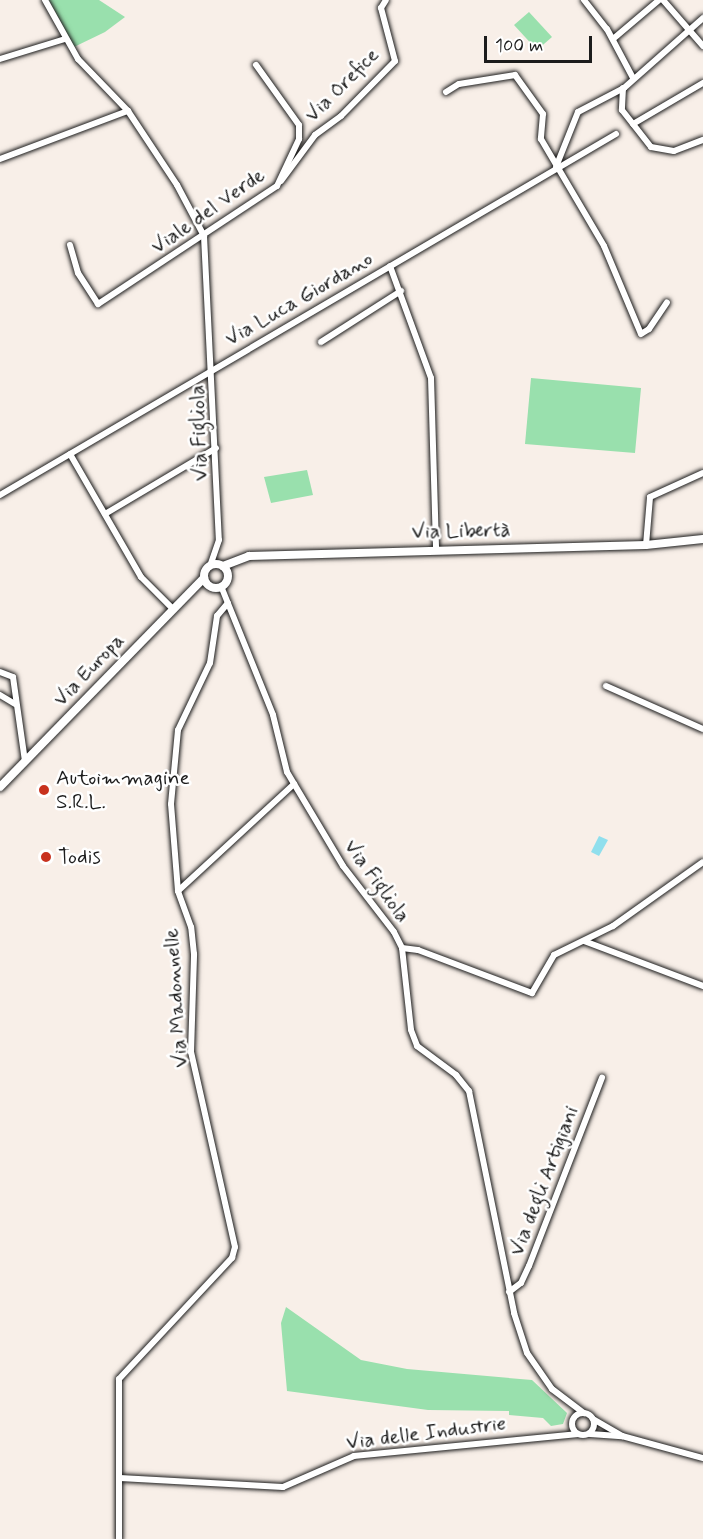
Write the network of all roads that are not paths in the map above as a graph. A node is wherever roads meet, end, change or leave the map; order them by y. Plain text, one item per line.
1 (45, 0) edge
2 (387, 0) edge
3 (584, 0) edge
4 (661, 0) edge
5 (703, 18) edge
6 (689, 29) junction
7 (65, 39) junction
8 (613, 39) junction
9 (703, 46) edge
10 (0, 59) edge
11 (256, 65) dead end
12 (633, 78) junction
13 (703, 83) edge
14 (624, 88) junction
15 (446, 92) dead end
16 (599, 99) junction
17 (622, 110) junction
18 (128, 111) junction
19 (633, 124) junction
20 (616, 134) dead end
21 (703, 140) edge
22 (0, 159) edge
23 (555, 169) junction
24 (277, 186) junction
25 (204, 236) junction
26 (70, 245) dead end
27 (390, 266) junction
28 (401, 291) junction
29 (667, 303) dead end
30 (321, 342) dead end
31 (213, 368) junction
32 (216, 448) junction
33 (70, 454) junction
34 (703, 473) edge
35 (0, 495) edge
36 (105, 514) junction
37 (703, 540) edge
38 (646, 545) junction
39 (436, 549) junction
40 (210, 566) junction
41 (223, 566) junction
42 (204, 578) junction
43 (221, 586) junction
44 (228, 603) junction
45 (173, 609) junction
46 (0, 672) edge
47 (606, 686) dead end
48 (0, 694) edge
49 (15, 704) junction
50 (703, 729) edge
51 (25, 762) junction
52 (294, 784) junction
53 (0, 787) edge
54 (703, 862) edge
55 (178, 891) junction
56 (584, 941) junction
57 (402, 948) junction
58 (703, 986) edge
59 (602, 1078) dead end
60 (509, 1292) junction
61 (570, 1404) junction
62 (584, 1413) junction
63 (593, 1419) junction
64 (573, 1422) junction
65 (562, 1434) junction
66 (578, 1434) junction
67 (588, 1435) junction
68 (622, 1436) junction
69 (703, 1458) edge
70 (120, 1478) junction
71 (118, 1539) edge

1 - 7 street
2 - 24 street, Via Orefice
3 - 8 street
4 - 6 street
4 - 8 street
5 - 6 street
6 - 9 street
6 - 12 street
7 - 10 street
7 - 18 street
8 - 12 street
11 - 24 street, Viale del Verde
12 - 14 street
13 - 19 street
14 - 16 street
14 - 17 street
15 - 23 street
16 - 17 street
16 - 23 street
17 - 19 street
18 - 22 street
18 - 25 street
19 - 21 street
20 - 23 street, Via Luca Giordano
23 - 27 street, Via Luca Giordano
23 - 29 street
24 - 25 street, Viale del Verde
25 - 26 street, Viale del Verde
25 - 31 street, Via Figliola
27 - 28 street
27 - 31 street, Via Luca Giordano
28 - 30 street
28 - 39 street
31 - 32 street, Via Figliola
31 - 33 street, Via Luca Giordano
32 - 36 street
32 - 40 street, Via Figliola
33 - 35 street, Via Luca Giordano
33 - 36 street
34 - 38 street
36 - 45 street
37 - 38 street, Via Libertà
38 - 39 street, Via Libertà
39 - 41 street, Via Libertà
40 - 41 street
40 - 42 street
41 - 43 street
42 - 43 street
42 - 45 street, Via Europa
43 - 44 street, Via Figliola
44 - 52 street, Via Figliola
44 - 55 street, Via Madonnelle
45 - 51 street, Via Europa
46 - 49 street
47 - 50 street
48 - 49 street
49 - 51 street
51 - 53 street, Via Europa
52 - 55 street
52 - 57 street, Via Figliola
54 - 56 street
55 - 70 street, Via Madonnelle
56 - 57 street
56 - 58 street
57 - 60 street, Via Figliola
59 - 60 street, Via degli Artigiani
60 - 61 street, Via Figliola
61 - 62 street, Via Figliola
61 - 64 street
62 - 63 street
62 - 64 street
63 - 67 street
63 - 68 street
64 - 65 street
64 - 66 street
65 - 66 street, Via delle Industrie
65 - 70 street, Via delle Industrie
66 - 67 street, Via delle Industrie
67 - 68 street, Via delle Industrie
68 - 69 street
70 - 71 street

